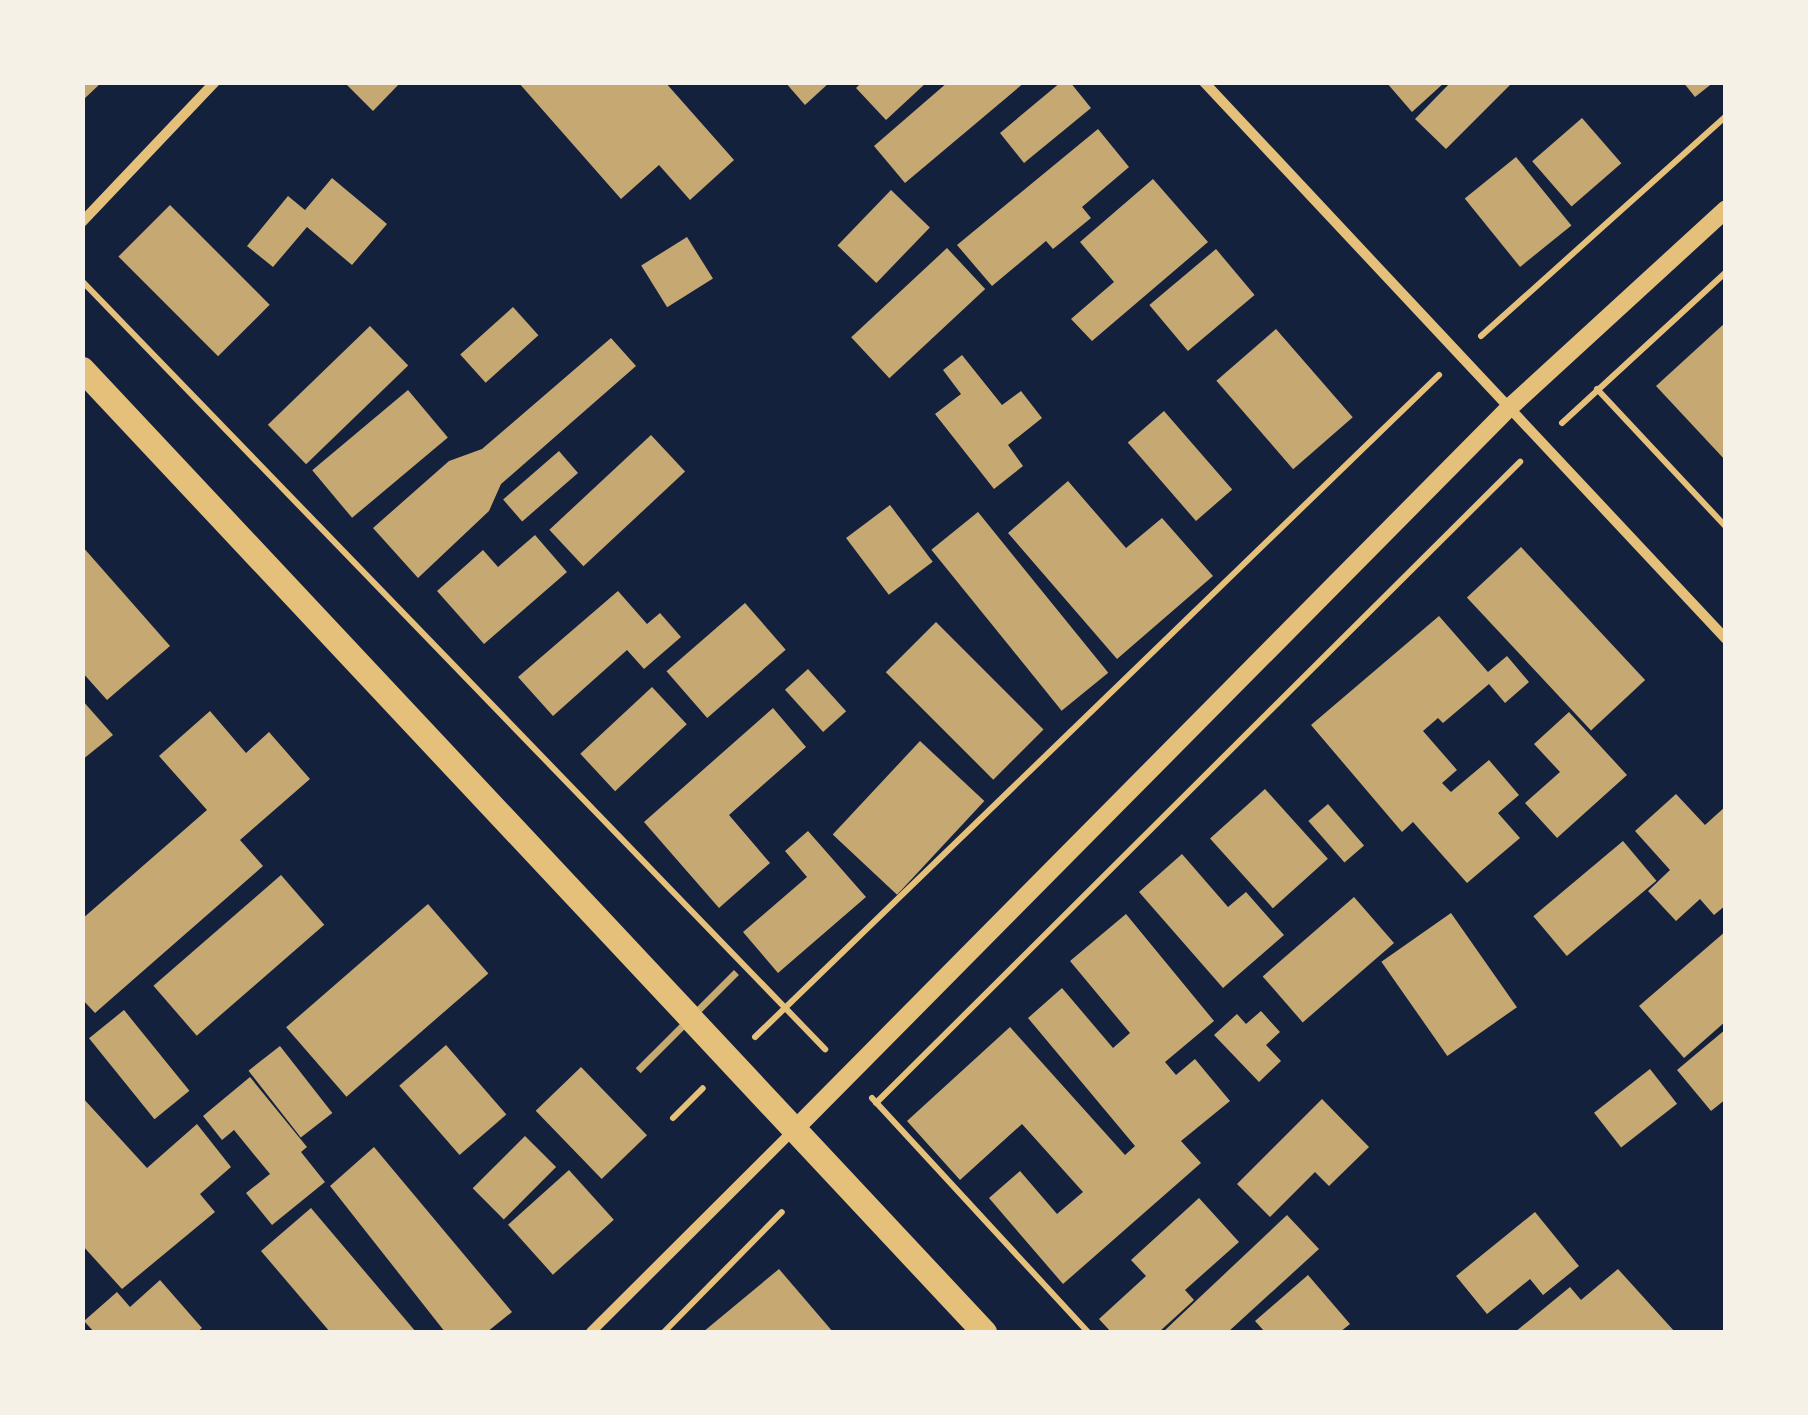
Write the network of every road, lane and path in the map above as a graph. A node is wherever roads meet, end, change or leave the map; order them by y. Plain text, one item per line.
1 (215, 82) edge
2 (1204, 82) edge
3 (1726, 116) edge
4 (1726, 208) edge
5 (82, 222) edge
6 (1726, 272) edge
7 (82, 281) edge
8 (1460, 355) junction
9 (82, 368) edge
10 (1598, 389) junction
11 (1509, 408) junction
12 (1541, 442) junction
13 (1726, 527) edge
14 (1726, 639) edge
15 (785, 1008) junction
16 (731, 1061) junction
17 (850, 1074) junction
18 (876, 1103) junction
19 (673, 1118) dead end
20 (794, 1129) junction
21 (782, 1212) dead end
22 (591, 1332) edge
23 (664, 1332) edge
24 (984, 1332) edge
25 (1088, 1332) edge

1 - 5 street
2 - 8 street
3 - 8 path
4 - 11 street
6 - 10 path
7 - 15 path
8 - 11 street
8 - 15 path
9 - 16 main road
10 - 12 path
10 - 13 path
11 - 12 street
11 - 17 street
12 - 14 street
12 - 18 path
15 - 16 path
15 - 17 path
16 - 19 path
16 - 20 main road
17 - 18 path
17 - 20 street
18 - 25 path
20 - 22 street
20 - 24 main road
21 - 23 path

